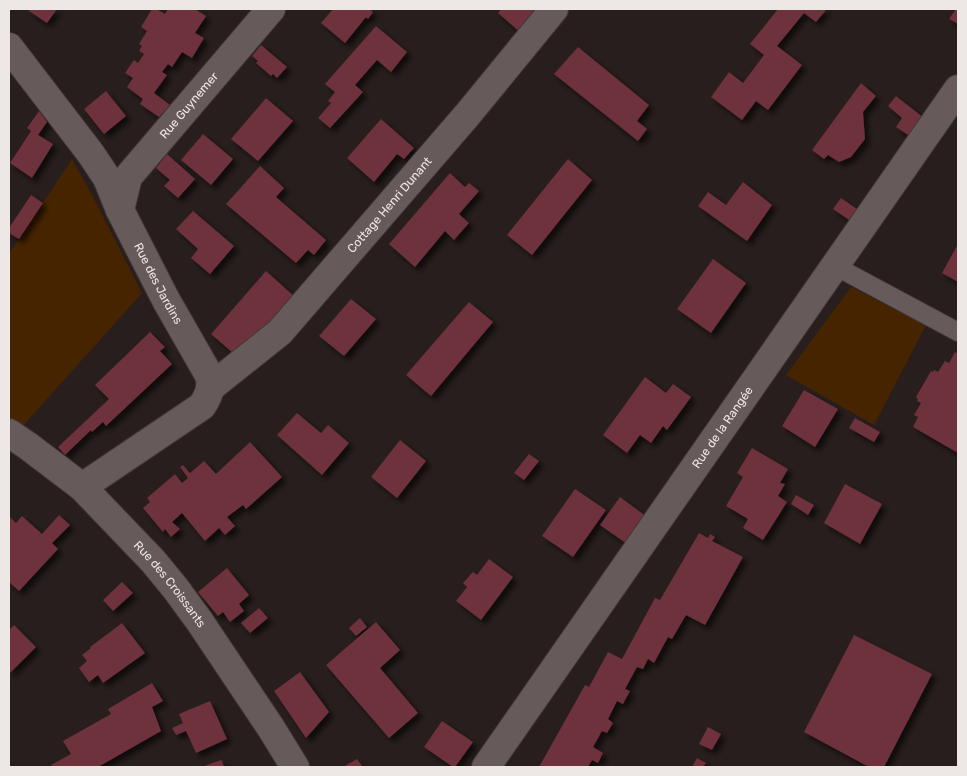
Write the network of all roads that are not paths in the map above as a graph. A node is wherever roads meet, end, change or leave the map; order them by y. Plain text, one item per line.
1 (271, 9) edge
2 (554, 9) edge
3 (9, 47) edge
4 (958, 89) edge
5 (120, 210) junction
6 (835, 266) junction
7 (958, 332) edge
8 (211, 387) junction
9 (9, 433) edge
10 (82, 487) junction
11 (295, 767) edge
12 (486, 767) edge

1 - 5 street, Rue Guynemer
2 - 8 street, Cottage Henri Dunant
3 - 5 street, Rue des Jardins
4 - 6 street, Rue de la Rangée
5 - 8 street, Rue des Jardins
6 - 7 lane
6 - 12 street, Rue de la Rangée
8 - 10 street
9 - 10 street, Rue des Croissants
10 - 11 street, Rue des Croissants

